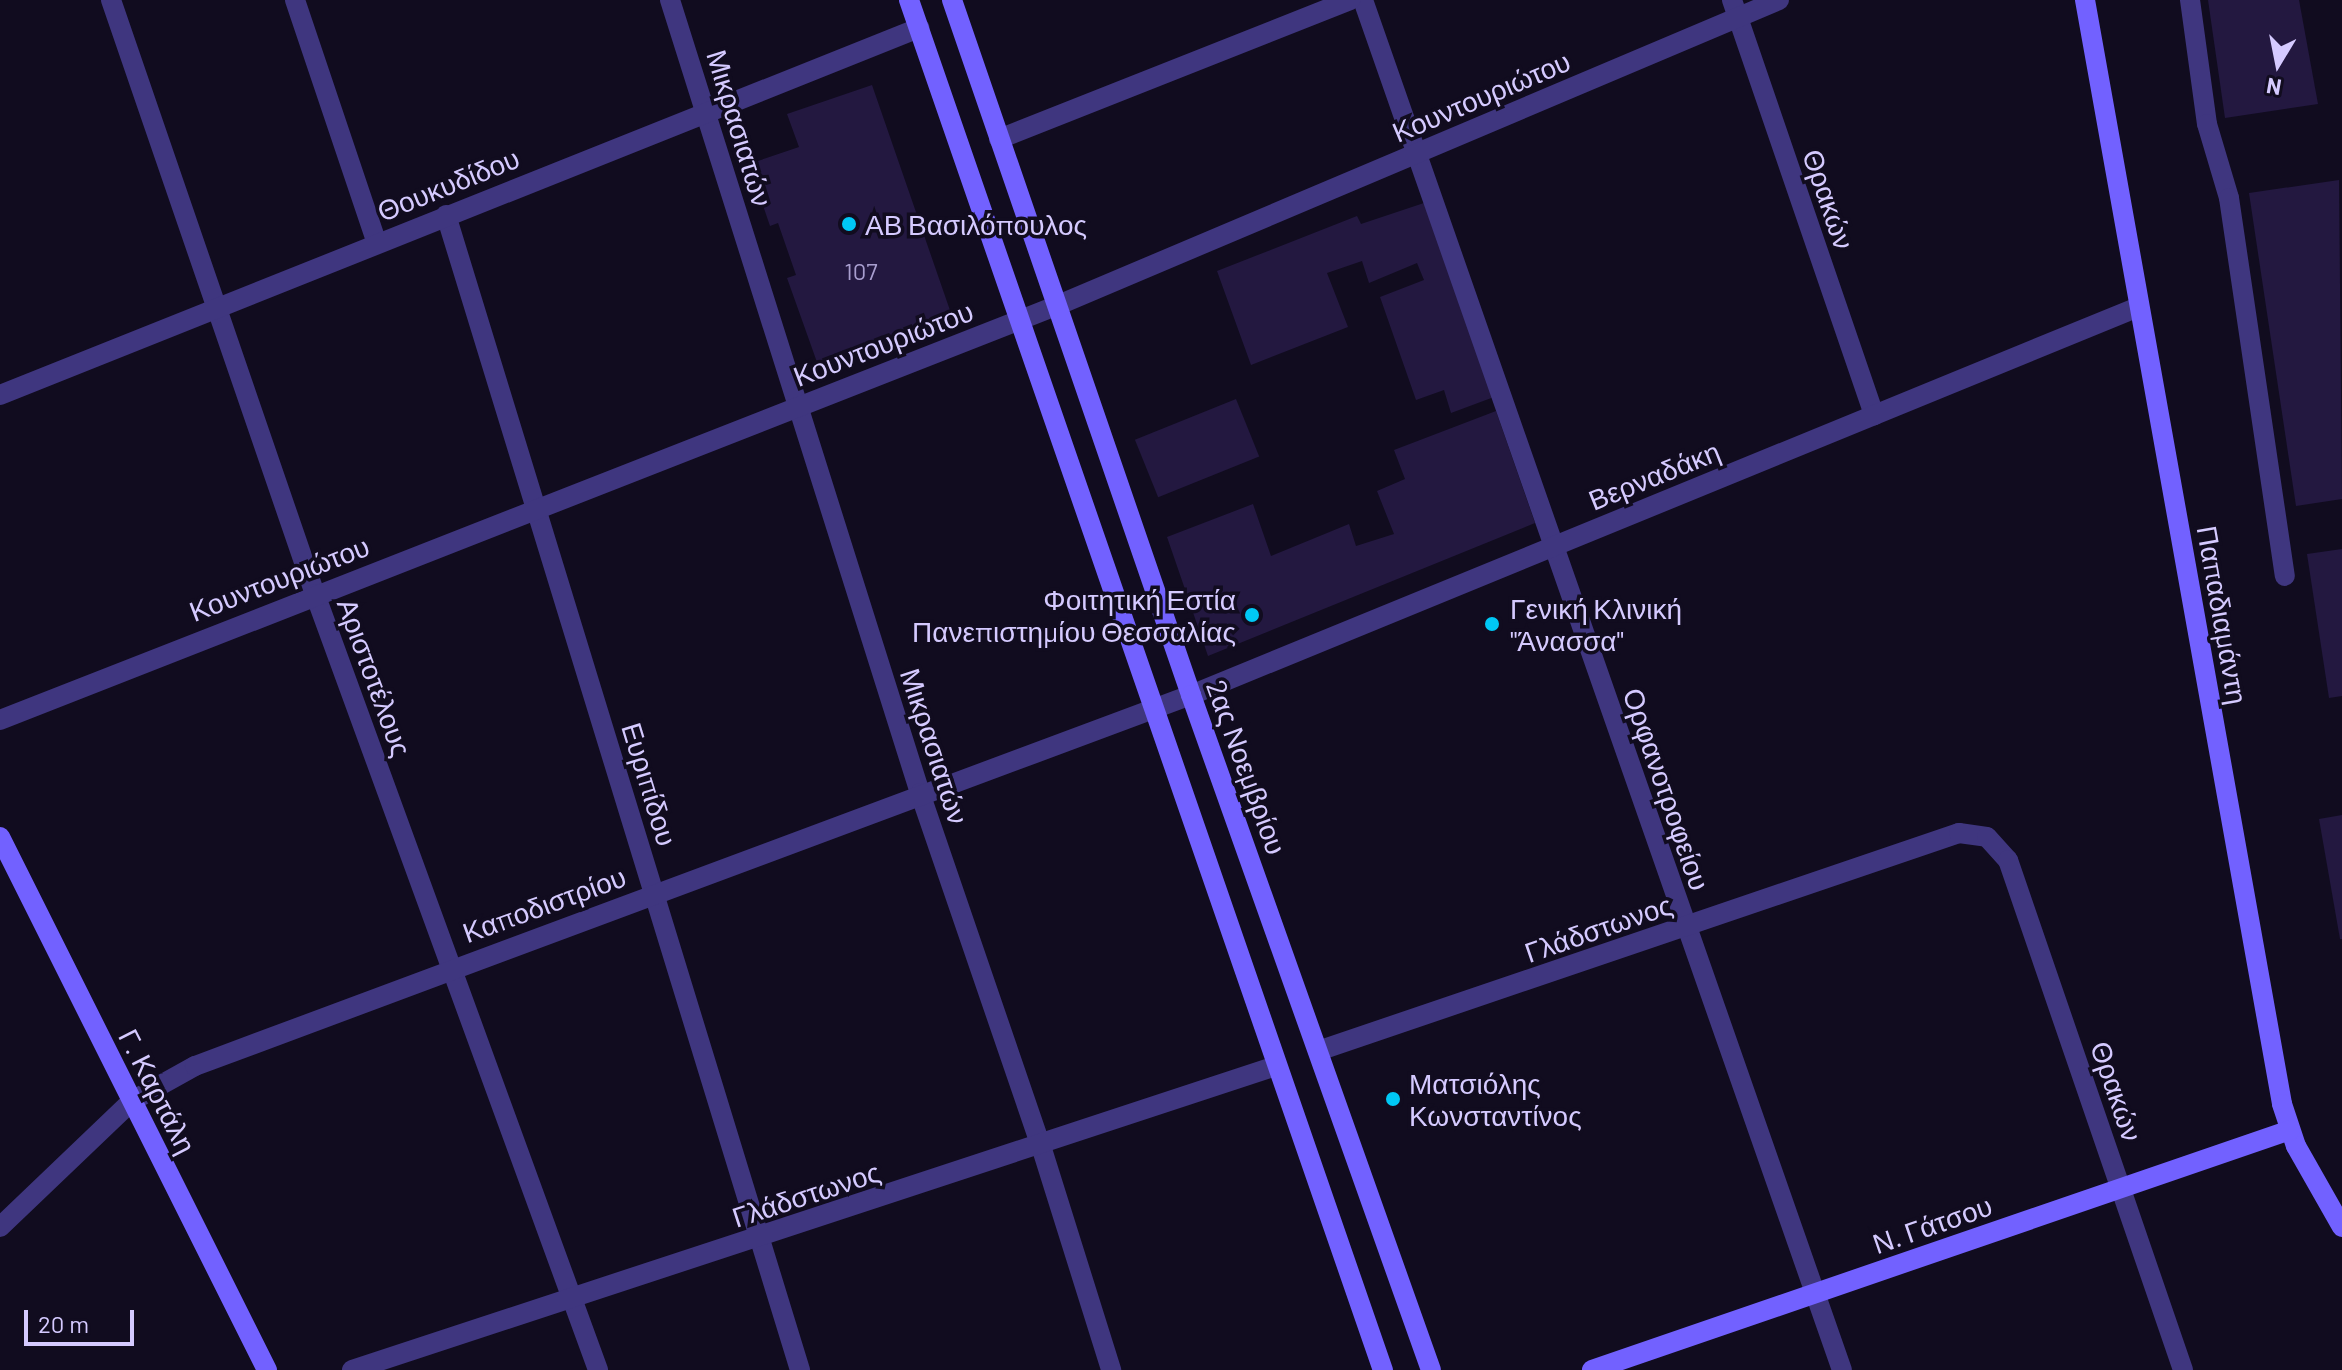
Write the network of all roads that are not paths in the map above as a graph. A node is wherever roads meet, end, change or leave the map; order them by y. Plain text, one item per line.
1 (111, 0) edge
2 (295, 0) edge
3 (670, 0) edge
4 (909, 0) edge
5 (952, 0) edge
6 (1350, 0) edge
7 (1363, 0) edge
8 (1779, 0) edge
9 (2085, 0) edge
10 (2190, 0) edge
11 (1735, 8) edge
12 (919, 28) junction
13 (706, 109) junction
14 (999, 139) junction
15 (1418, 153) junction
16 (446, 215) junction
17 (377, 243) junction
18 (1056, 306) junction
19 (2138, 307) junction
20 (216, 308) junction
21 (1016, 322) junction
22 (0, 395) edge
23 (796, 407) junction
24 (1874, 415) junction
25 (536, 508) junction
26 (1553, 547) junction
27 (2285, 576) dead end
28 (315, 594) junction
29 (1191, 695) junction
30 (1152, 709) junction
31 (0, 720) edge
32 (920, 793) junction
33 (0, 837) edge
34 (1987, 837) joint
35 (654, 894) junction
36 (1686, 928) junction
37 (453, 968) junction
38 (1318, 1051) junction
39 (1276, 1066) junction
40 (132, 1101) junction
41 (2290, 1130) junction
42 (1041, 1146) junction
43 (2121, 1187) junction
44 (0, 1227) edge
45 (2342, 1227) edge
46 (760, 1240) junction
47 (1816, 1294) junction
48 (574, 1298) junction
49 (267, 1370) edge
50 (352, 1370) edge
51 (598, 1370) edge
52 (800, 1370) edge
53 (1111, 1370) edge
54 (1383, 1370) edge
55 (1431, 1370) edge
56 (1592, 1370) edge
57 (1842, 1370) edge
58 (2183, 1370) edge

1 - 20 street, Αριστοτέλους
2 - 17 street
3 - 13 street, Μικρασιατών
4 - 12 main road
5 - 14 main road, 2ας Νοεμβρίου
6 - 14 street
7 - 15 street, Ορφανοτροφείου
8 - 11 street, Κουντουριώτου
9 - 19 main road, Παπαδιαμάντη
10 - 27 street
11 - 15 street, Κουντουριώτου
11 - 24 street, Θρακών
12 - 13 street, Θουκυδίδου
12 - 21 main road
13 - 16 street, Θουκυδίδου
13 - 23 street, Μικρασιατών
14 - 18 main road, 2ας Νοεμβρίου
15 - 18 street, Κουντουριώτου
15 - 26 street, Ορφανοτροφείου
16 - 17 street, Θουκυδίδου
16 - 25 street, Ευριπίδου
17 - 20 street, Θουκυδίδου
18 - 21 street, Κουντουριώτου
18 - 29 main road, 2ας Νοεμβρίου
19 - 24 street, Βερναδάκη
19 - 41 main road, Παπαδιαμάντη
20 - 22 street, Θουκυδίδου
20 - 28 street, Αριστοτέλους
21 - 23 street, Κουντουριώτου
21 - 30 main road
23 - 25 street, Κουντουριώτου
23 - 32 street, Μικρασιατών
24 - 26 street, Βερναδάκη
25 - 28 street, Κουντουριώτου
25 - 35 street, Ευριπίδου
26 - 29 street, Βερναδάκη
26 - 36 street, Ορφανοτροφείου
28 - 31 street, Κουντουριώτου
28 - 37 street, Αριστοτέλους
29 - 30 street, Βερναδάκη
29 - 38 main road, 2ας Νοεμβρίου
30 - 32 street, Καποδιστρίου
30 - 39 main road
32 - 35 street, Καποδιστρίου
32 - 42 street, Μικρασιατών
33 - 40 main road, Γ. Καρτάλη
34 - 36 street, Γλάδστωνος
34 - 43 street, Θρακών
35 - 37 street, Καποδιστρίου
35 - 46 street, Ευριπίδου
36 - 38 street, Γλάδστωνος
36 - 47 street, Ορφανοτροφείου
37 - 40 street, Καποδιστρίου
37 - 48 street, Αριστοτέλους
38 - 55 main road, 2ας Νοεμβρίου
39 - 42 street, Γλάδστωνος
39 - 54 main road
40 - 44 street, Καποδιστρίου
40 - 49 main road, Γ. Καρτάλη
41 - 43 main road, Ν. Γάτσου
41 - 45 main road, Παπαδιαμάντη
42 - 46 street, Γλάδστωνος
42 - 53 street, Μικρασιατών
43 - 47 main road, Ν. Γάτσου
43 - 58 street, Θρακών
46 - 48 street, Γλάδστωνος
46 - 52 street, Ευριπίδου
47 - 56 main road, Ν. Γάτσου
47 - 57 street, Ορφανοτροφείου
48 - 50 street, Γλάδστωνος
48 - 51 street, Αριστοτέλους

